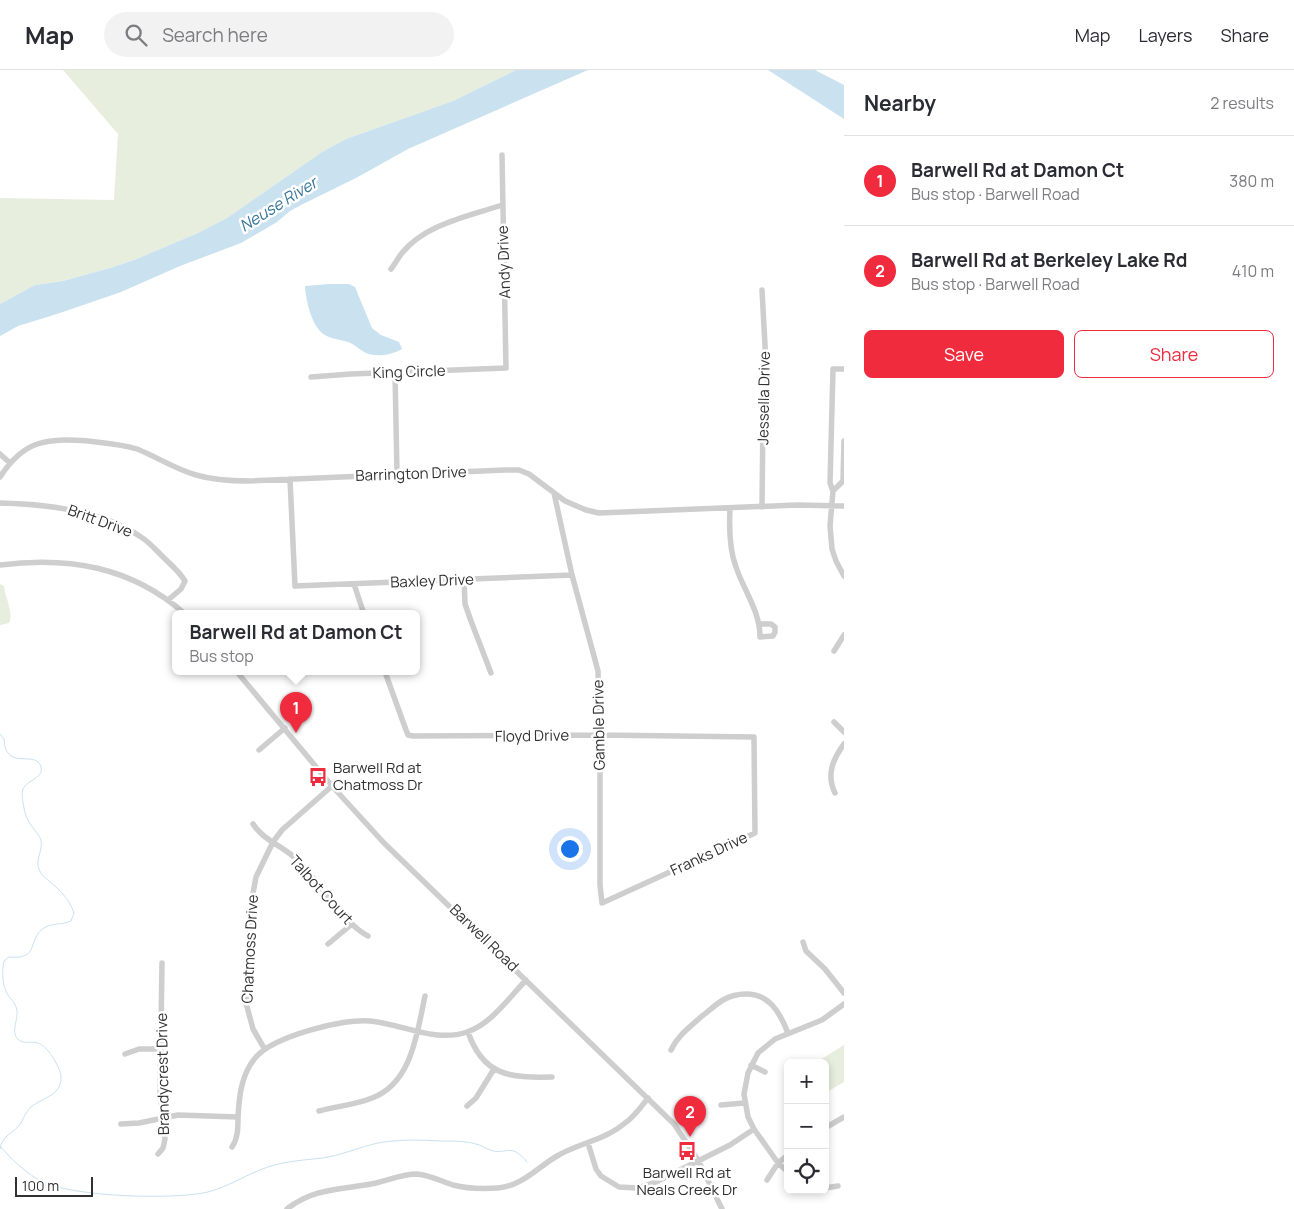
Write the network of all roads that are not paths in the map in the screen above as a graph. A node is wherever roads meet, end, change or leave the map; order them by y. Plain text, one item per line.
1 (502, 155) dead end
2 (502, 205) junction
3 (391, 269) dead end
4 (762, 290) dead end
5 (506, 368) joint
6 (844, 369) edge
7 (395, 372) junction
8 (311, 378) dead end
9 (844, 441) edge
10 (0, 454) edge
11 (10, 463) junction
12 (397, 474) junction
13 (0, 477) edge
14 (290, 479) junction
15 (833, 491) junction
16 (554, 493) junction
17 (0, 503) edge
18 (831, 506) junction
19 (844, 506) edge
20 (762, 507) junction
21 (730, 508) junction
22 (0, 565) edge
23 (572, 575) junction
24 (844, 576) edge
25 (464, 580) junction
26 (354, 584) junction
27 (168, 600) junction
28 (179, 610) edge
29 (363, 610) edge
30 (760, 624) junction
31 (844, 636) edge
32 (834, 651) dead end
33 (492, 672) dead end
34 (240, 675) edge
35 (386, 675) edge
36 (834, 722) dead end
37 (285, 728) junction
38 (844, 732) edge
39 (600, 735) junction
40 (754, 737) joint
41 (844, 744) edge
42 (258, 750) dead end
43 (332, 786) junction
44 (835, 794) dead end
45 (253, 824) dead end
46 (273, 842) junction
47 (602, 903) joint
48 (352, 924) junction
49 (368, 936) dead end
50 (803, 942) dead end
51 (328, 944) dead end
52 (162, 963) dead end
53 (526, 980) junction
54 (844, 993) edge
55 (425, 996) dead end
56 (844, 1004) edge
57 (418, 1031) junction
58 (468, 1032) junction
59 (788, 1033) junction
60 (264, 1048) junction
61 (161, 1049) junction
62 (670, 1050) dead end
63 (125, 1054) dead end
64 (751, 1065) junction
65 (494, 1069) junction
66 (765, 1072) dead end
67 (552, 1077) dead end
68 (648, 1098) junction
69 (744, 1103) junction
70 (721, 1105) dead end
71 (467, 1106) dead end
72 (319, 1111) dead end
73 (238, 1116) junction
74 (844, 1117) edge
75 (163, 1118) junction
76 (121, 1124) dead end
77 (829, 1126) edge
78 (754, 1129) junction
79 (588, 1143) junction
80 (232, 1147) dead end
81 (158, 1154) dead end
82 (784, 1158) edge
83 (698, 1160) junction
84 (778, 1163) junction
85 (784, 1168) edge
86 (767, 1180) dead end
87 (838, 1186) dead end
88 (829, 1187) edge
89 (287, 1209) edge
90 (722, 1209) edge

1 - 2 street, Andy Drive
2 - 3 street
2 - 5 street, Andy Drive
4 - 20 street, Jessella Drive
5 - 7 street, King Circle
6 - 15 street
7 - 8 street, King Circle
7 - 12 street
9 - 15 street
10 - 11 street
11 - 13 street, Barrington Drive
11 - 14 street, Barrington Drive
12 - 14 street, Barrington Drive
12 - 16 street, Barrington Drive
14 - 26 street, Baxley Drive
15 - 18 street
16 - 21 street, Barrington Drive
16 - 23 street, Gamble Drive
17 - 27 street, Britt Drive
18 - 19 street, Barrington Drive
18 - 20 street, Barrington Drive
18 - 24 street
20 - 21 street, Barrington Drive
21 - 30 street
22 - 27 street
23 - 25 street, Baxley Drive
23 - 39 street, Gamble Drive
25 - 26 street, Baxley Drive
25 - 33 street
26 - 29 street
27 - 28 street
30 - 30 street
31 - 32 street
34 - 37 street, Barwell Road
35 - 39 street, Floyd Drive
36 - 38 street
37 - 42 street
37 - 43 street, Barwell Road
39 - 40 street, Floyd Drive
39 - 47 street, Gamble Drive
40 - 47 street, Franks Drive
41 - 44 street
43 - 46 street, Chatmoss Drive
43 - 53 street, Barwell Road
45 - 46 street, Talbot Court
46 - 48 street, Talbot Court
46 - 60 street, Chatmoss Drive
48 - 49 street, Talbot Court
48 - 51 street
50 - 54 street
52 - 61 street, Brandycrest Drive
53 - 58 street
53 - 68 street, Barwell Road
55 - 57 street
56 - 59 street
57 - 58 street
57 - 60 street
57 - 72 street
58 - 65 street
59 - 62 street
59 - 64 street
60 - 73 street
61 - 63 street
61 - 75 street, Brandycrest Drive
64 - 66 street
64 - 69 street
65 - 67 street
65 - 71 street
68 - 79 street
68 - 83 street, Barwell Road
69 - 70 street
69 - 78 street
73 - 75 street
73 - 80 street
74 - 77 street
75 - 76 street
75 - 81 street, Brandycrest Drive
78 - 83 street
78 - 84 street
79 - 83 street
79 - 89 street
82 - 84 street
83 - 90 street, Barwell Road
84 - 85 street
84 - 86 street
87 - 88 street

